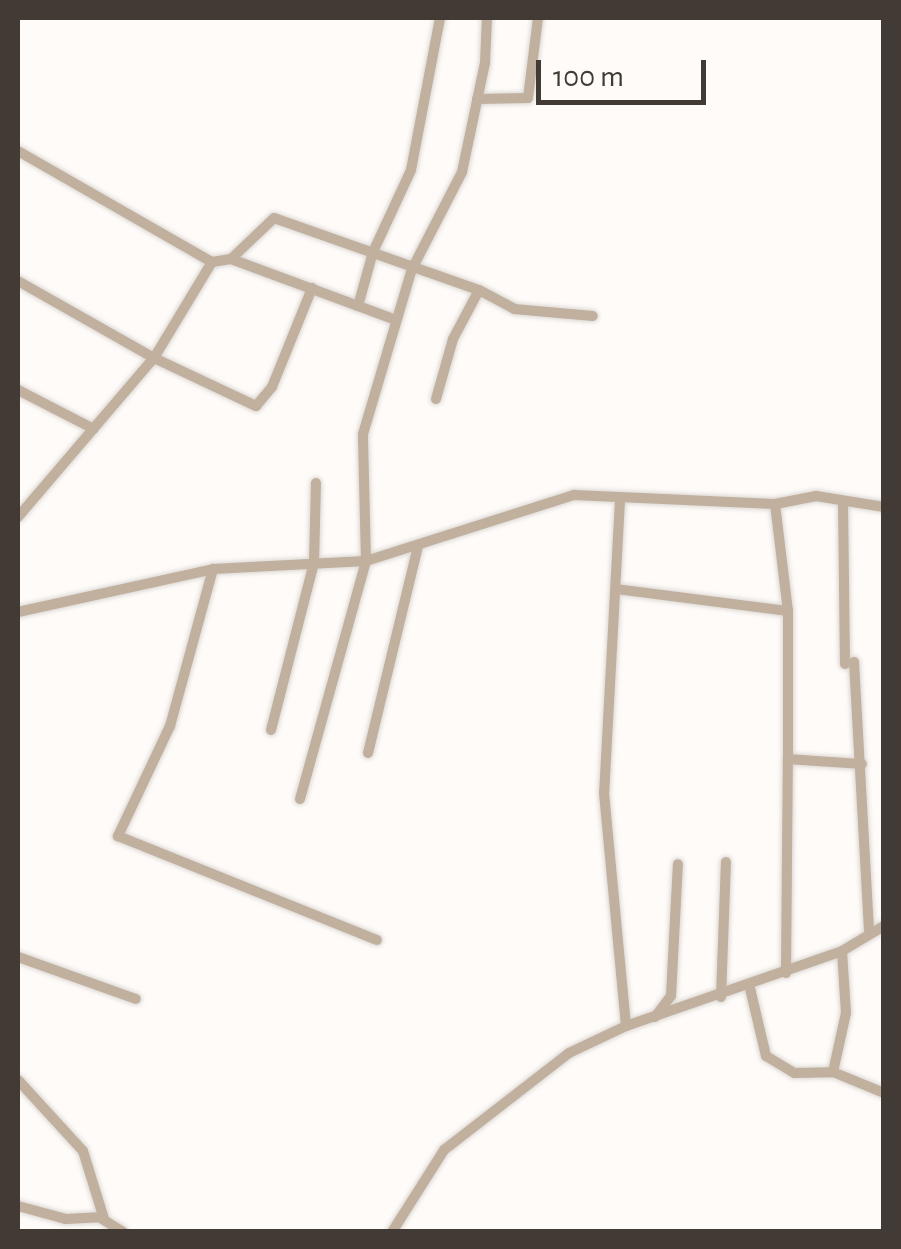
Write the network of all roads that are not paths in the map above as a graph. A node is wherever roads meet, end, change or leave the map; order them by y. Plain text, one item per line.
1 (440, 18) edge
2 (486, 18) edge
3 (538, 18) edge
4 (476, 99) junction
5 (18, 151) edge
6 (373, 252) junction
7 (231, 259) junction
8 (212, 262) junction
9 (412, 269) junction
10 (18, 280) edge
11 (312, 288) junction
12 (479, 290) junction
13 (358, 306) junction
14 (594, 316) dead end
15 (396, 320) junction
16 (154, 358) junction
17 (18, 390) edge
18 (436, 399) dead end
19 (94, 428) junction
20 (316, 483) dead end
21 (620, 500) junction
22 (844, 501) junction
23 (775, 504) junction
24 (884, 507) edge
25 (18, 516) edge
26 (418, 547) junction
27 (366, 561) junction
28 (314, 564) junction
29 (213, 569) junction
30 (616, 589) junction
31 (788, 611) junction
32 (18, 612) edge
33 (271, 730) dead end
34 (368, 753) dead end
35 (788, 759) junction
36 (862, 764) junction
37 (300, 798) dead end
38 (726, 862) dead end
39 (678, 864) dead end
40 (884, 926) edge
41 (869, 930) junction
42 (377, 940) dead end
43 (842, 951) junction
44 (18, 957) edge
45 (786, 974) junction
46 (750, 984) junction
47 (721, 997) junction
48 (136, 999) dead end
49 (654, 1017) junction
50 (626, 1026) junction
51 (832, 1072) junction
52 (18, 1080) edge
53 (884, 1092) edge
54 (18, 1206) edge
55 (104, 1219) junction
56 (123, 1232) edge
57 (392, 1232) edge

1 - 6 street
2 - 4 street
3 - 4 street
4 - 9 street
5 - 8 street
6 - 7 street
6 - 9 street
6 - 13 street
7 - 8 street
7 - 11 street
8 - 16 street
9 - 12 street
9 - 15 street
10 - 16 street
11 - 13 street
11 - 16 street
12 - 14 street
12 - 18 street
13 - 15 street
15 - 27 street
16 - 19 street
17 - 19 street
19 - 25 street
20 - 28 street
21 - 23 street
21 - 26 street
21 - 30 street
22 - 23 street
22 - 24 street
22 - 36 street
23 - 31 street
26 - 27 street
26 - 34 street
27 - 28 street
27 - 37 street
28 - 29 street
28 - 33 street
29 - 32 street
29 - 42 street
30 - 31 street
30 - 50 street
31 - 35 street
35 - 36 street
35 - 45 street
36 - 41 street
38 - 47 street
39 - 49 street
40 - 41 street
41 - 43 street
43 - 45 street
43 - 51 street
44 - 48 street
45 - 46 street
46 - 47 street
46 - 51 street
47 - 49 street
49 - 50 street
50 - 57 street
51 - 53 street
52 - 55 street
54 - 55 street
55 - 56 street

